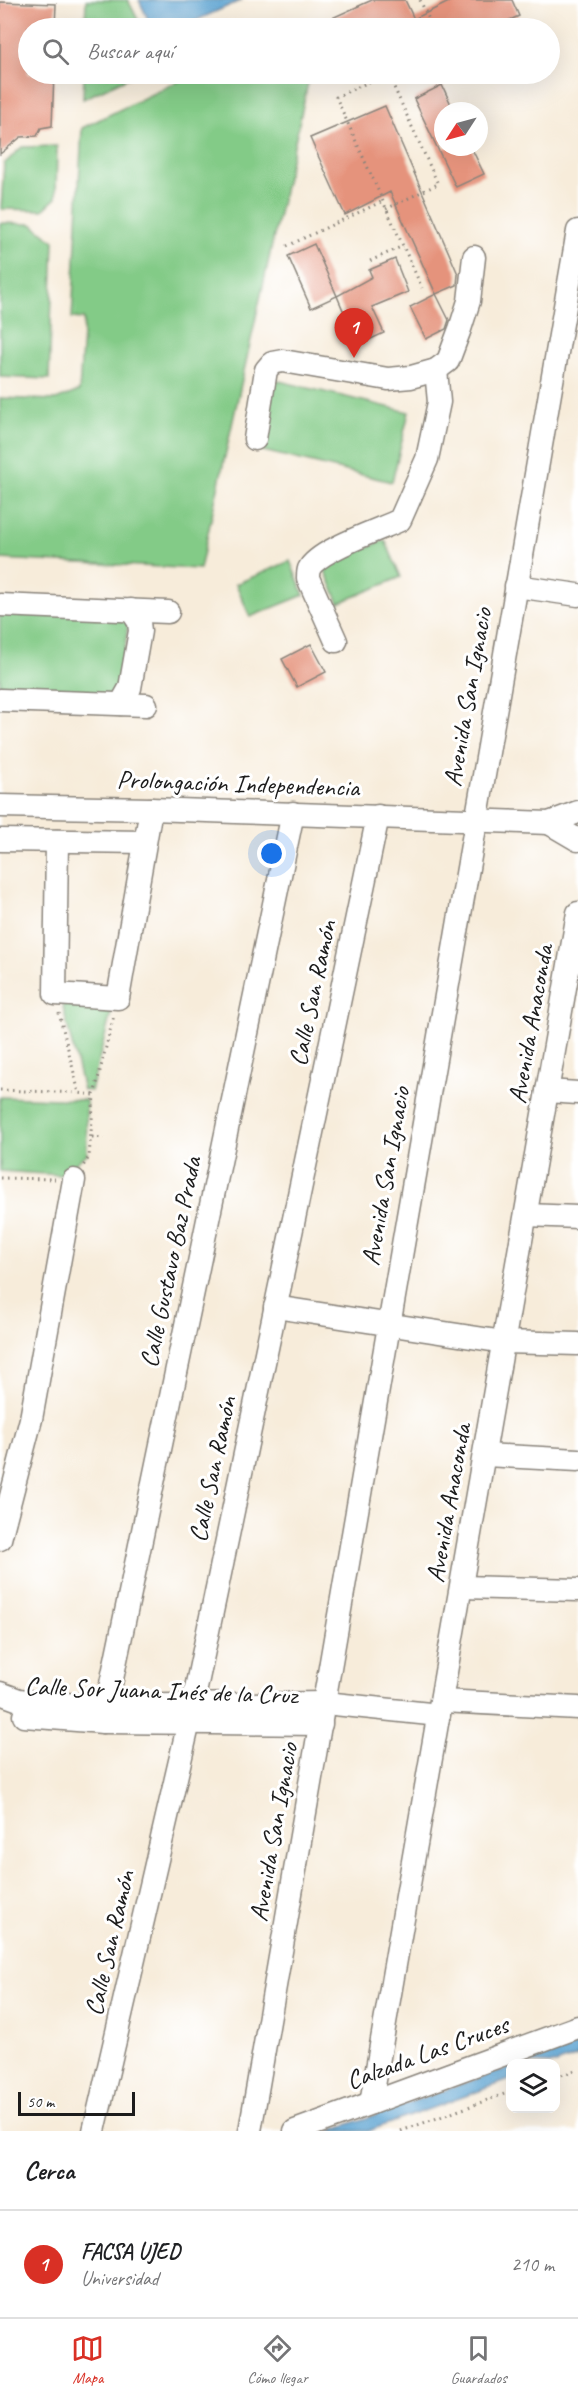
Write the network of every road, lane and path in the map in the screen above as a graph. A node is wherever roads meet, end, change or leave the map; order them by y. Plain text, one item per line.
1 (420, 0) edge
2 (428, 18) edge
3 (365, 84) edge
4 (392, 84) edge
5 (383, 201) junction
6 (386, 209) junction
7 (578, 231) edge
8 (287, 246) dead end
9 (403, 246) junction
10 (474, 257) dead end
11 (370, 261) dead end
12 (422, 288) dead end
13 (436, 370) junction
14 (255, 439) dead end
15 (516, 586) junction
16 (578, 595) edge
17 (0, 605) edge
18 (131, 610) junction
19 (168, 612) dead end
20 (336, 641) dead end
21 (0, 700) edge
22 (122, 704) junction
23 (146, 705) dead end
24 (0, 806) edge
25 (151, 809) junction
26 (578, 812) edge
27 (293, 813) junction
28 (378, 816) junction
29 (474, 820) junction
30 (549, 823) junction
31 (0, 840) edge
32 (578, 840) edge
33 (57, 841) junction
34 (145, 842) junction
35 (578, 913) edge
36 (573, 974) edge
37 (55, 994) junction
38 (118, 998) junction
39 (0, 1090) edge
40 (547, 1091) junction
41 (578, 1093) edge
42 (79, 1094) junction
43 (94, 1095) junction
44 (92, 1137) junction
45 (104, 1138) dead end
46 (0, 1178) edge
47 (74, 1180) junction
48 (526, 1215) junction
49 (578, 1217) edge
50 (275, 1307) junction
51 (389, 1326) junction
52 (504, 1342) junction
53 (578, 1344) edge
54 (485, 1455) junction
55 (578, 1460) edge
56 (0, 1539) edge
57 (462, 1587) junction
58 (578, 1590) edge
59 (0, 1693) edge
60 (0, 1708) edge
61 (440, 1708) junction
62 (578, 1708) edge
63 (104, 1714) junction
64 (190, 1714) junction
65 (323, 1714) junction
66 (578, 2027) edge
67 (578, 2069) edge
68 (560, 2074) edge
69 (506, 2093) edge
70 (371, 2103) junction
71 (94, 2131) edge
72 (250, 2131) edge
73 (295, 2131) edge
74 (401, 2131) edge

1 - 2 path
3 - 5 path
4 - 6 path
5 - 6 path
5 - 8 path
6 - 9 path
7 - 15 street, Avenida San Ignacio
9 - 11 path
9 - 12 path
10 - 13 street
13 - 14 street
13 - 20 street
15 - 16 street
15 - 29 street, Avenida San Ignacio
17 - 18 street
18 - 19 street
18 - 22 street
21 - 22 street
22 - 23 street
24 - 25 street, Prolongación Independencia
25 - 27 street, Prolongación Independencia
25 - 34 street
26 - 30 street
27 - 28 street, Prolongación Independencia
27 - 63 street, Calle Gustavo Baz Prada
28 - 29 street, Prolongación Independencia
28 - 50 street, Calle San Ramón
29 - 30 street
29 - 51 street, Avenida San Ignacio
30 - 32 street
31 - 33 street
33 - 34 street
33 - 37 street
34 - 38 street
35 - 36 street, Avenida Anaconda
36 - 40 street, Avenida Anaconda
37 - 38 street
37 - 42 path
38 - 43 path
39 - 42 path
40 - 41 street
40 - 48 street, Avenida Anaconda
42 - 43 path
43 - 44 path
44 - 45 path
44 - 47 path
46 - 47 path
47 - 56 street
48 - 49 street
48 - 52 street, Avenida Anaconda
50 - 51 street
50 - 64 street, Calle San Ramón
51 - 52 street
51 - 65 street, Avenida San Ignacio
52 - 53 street
52 - 54 street, Avenida Anaconda
54 - 55 street
54 - 57 street, Avenida Anaconda
57 - 58 street
57 - 61 street, Avenida Anaconda
59 - 63 street, Calle Sor Juana Inés de la Cruz
60 - 63 street, Calle Sor Juana Inés de la Cruz
61 - 62 street, Calle Sor Juana Inés de la Cruz
61 - 65 street, Calle Sor Juana Inés de la Cruz
61 - 70 street, Avenida Anaconda
63 - 64 street, Calle Sor Juana Inés de la Cruz
64 - 65 street, Calle Sor Juana Inés de la Cruz
64 - 71 street, Calle San Ramón
65 - 72 street, Avenida San Ignacio
66 - 70 street, Calzada Las Cruces
67 - 68 path
69 - 74 path
70 - 73 street, Calzada Las Cruces

